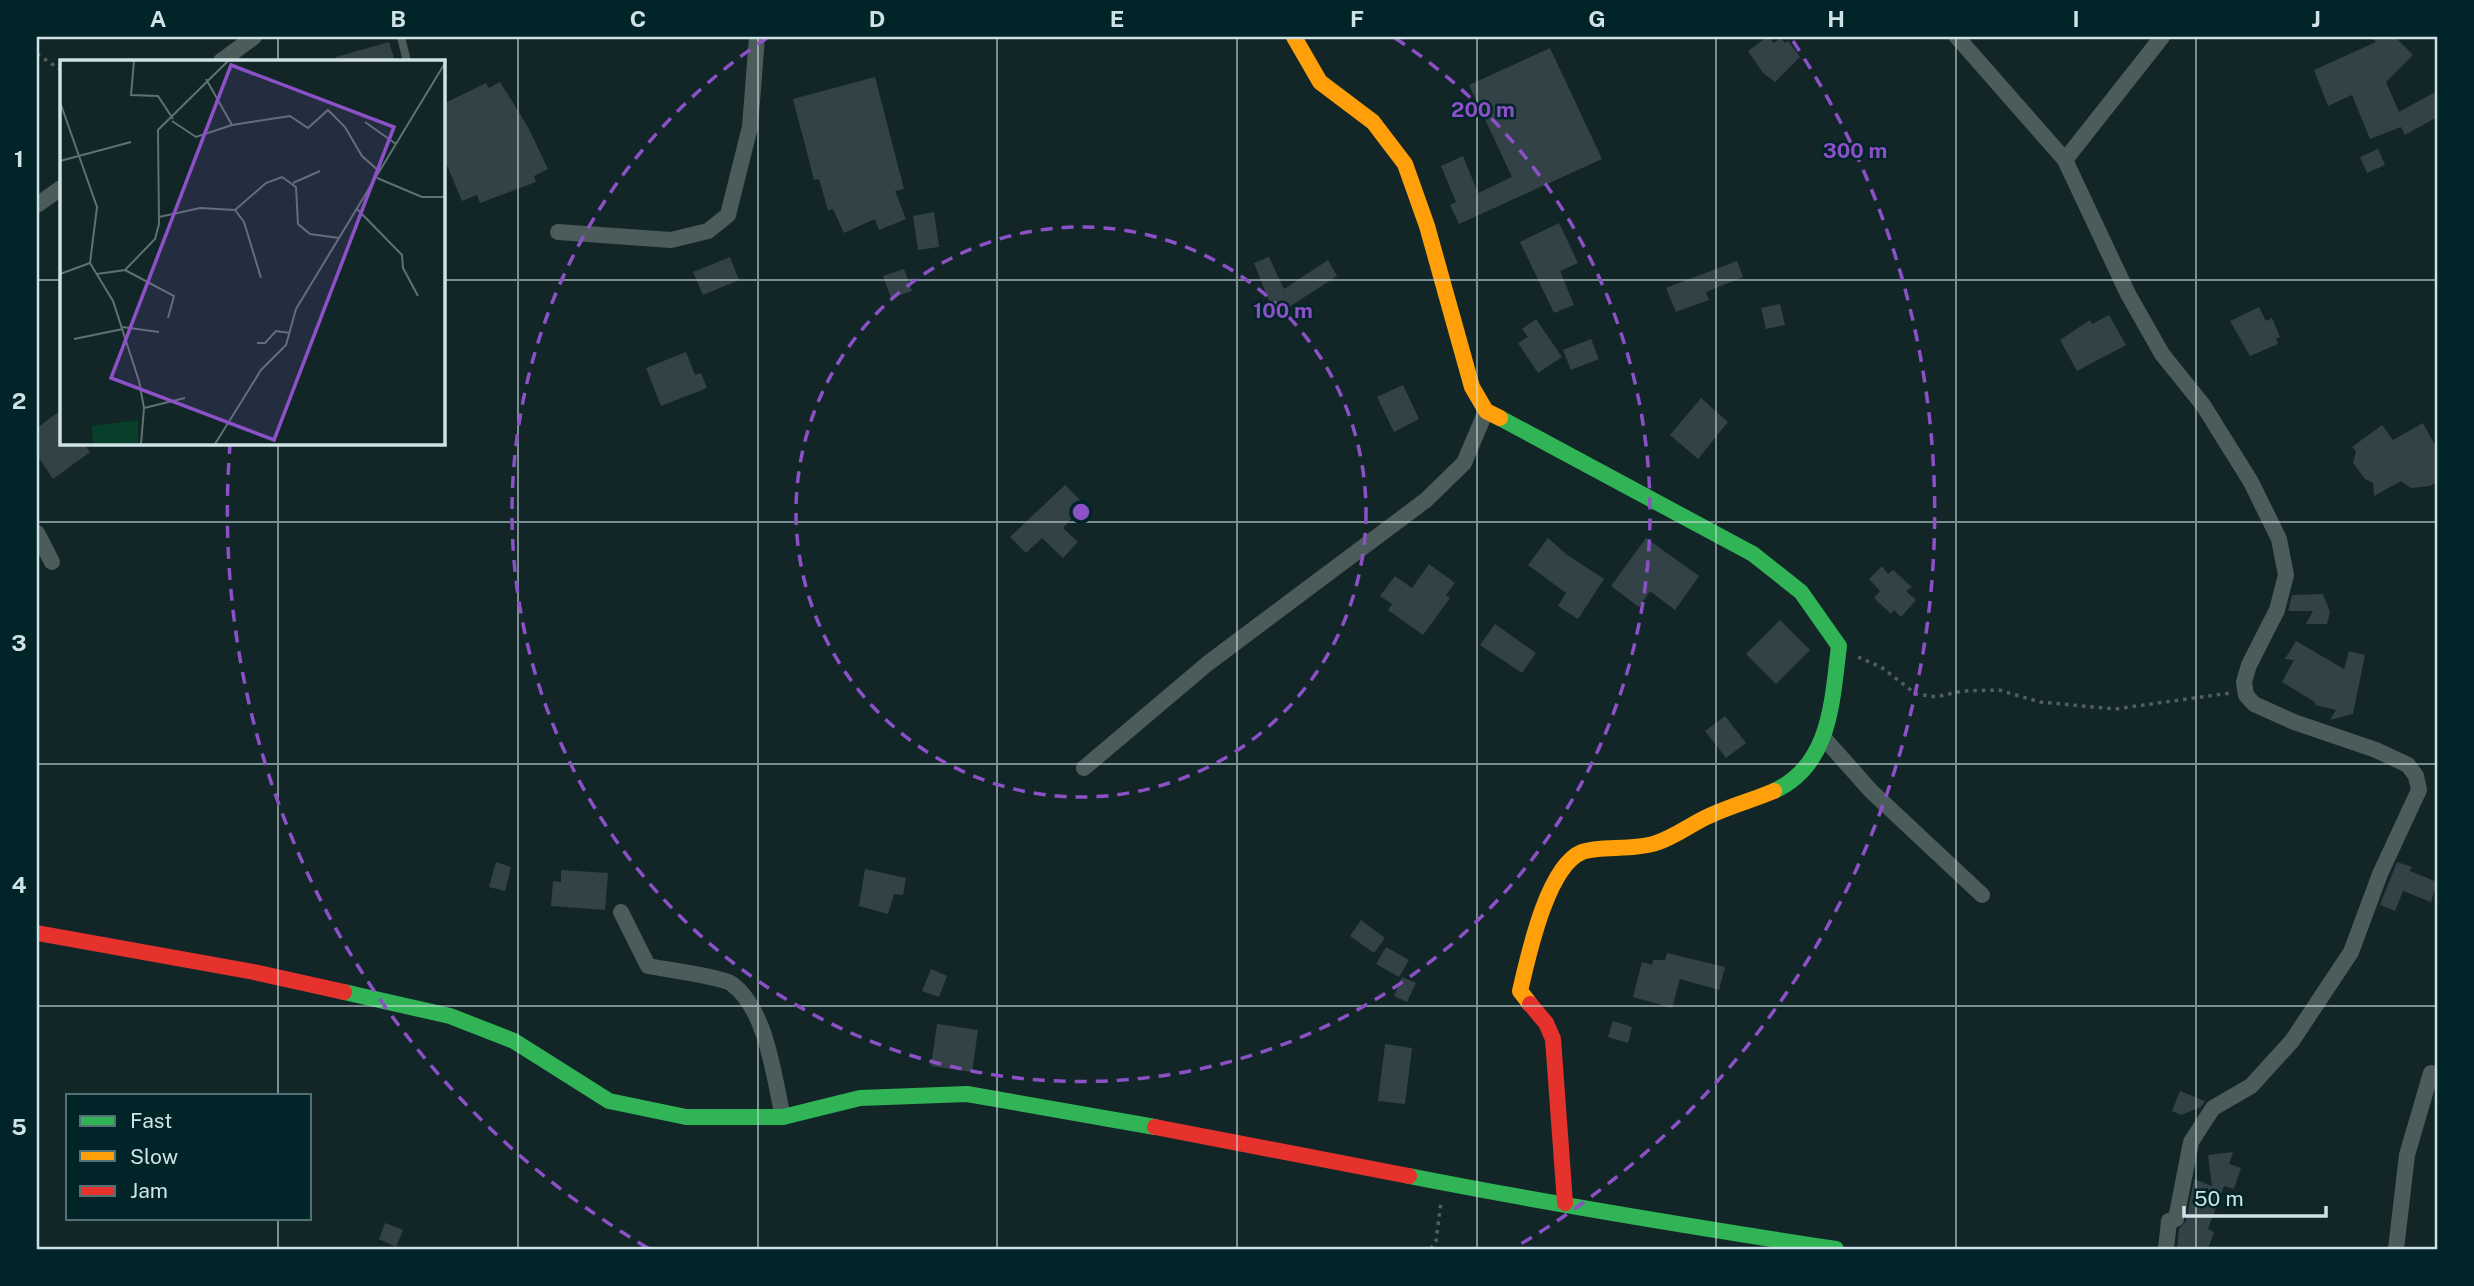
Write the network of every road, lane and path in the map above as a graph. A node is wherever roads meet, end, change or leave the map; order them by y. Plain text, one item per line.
1 (254, 37) edge
2 (401, 37) edge
3 (757, 37) edge
4 (1294, 37) edge
5 (1957, 37) edge
6 (2162, 37) edge
7 (37, 54) edge
8 (222, 60) edge
9 (407, 60) edge
10 (60, 69) edge
11 (2065, 160) junction
12 (60, 189) edge
13 (37, 205) edge
14 (558, 232) dead end
15 (1486, 411) junction
16 (37, 533) edge
17 (52, 562) dead end
18 (1839, 646) junction
19 (2246, 695) junction
20 (1823, 737) junction
21 (1084, 768) dead end
22 (1982, 895) dead end
23 (621, 912) dead end
24 (37, 933) edge
25 (2431, 1073) dead end
26 (782, 1117) junction
27 (1443, 1183) junction
28 (1565, 1203) junction
29 (1815, 1248) edge
30 (1431, 1249) edge
31 (1836, 1249) edge
32 (2166, 1249) edge
33 (2396, 1249) edge

1 - 8 street
2 - 9 lane
3 - 14 street
4 - 15 street
5 - 11 street
6 - 11 street
7 - 10 path
11 - 19 street
12 - 13 street
15 - 18 street
15 - 21 street
16 - 17 street
18 - 19 path
18 - 20 street
19 - 32 street
20 - 22 street
20 - 28 street
23 - 26 street
24 - 26 street
25 - 33 street
26 - 27 street
27 - 28 street
27 - 30 path
28 - 29 street
29 - 31 street

